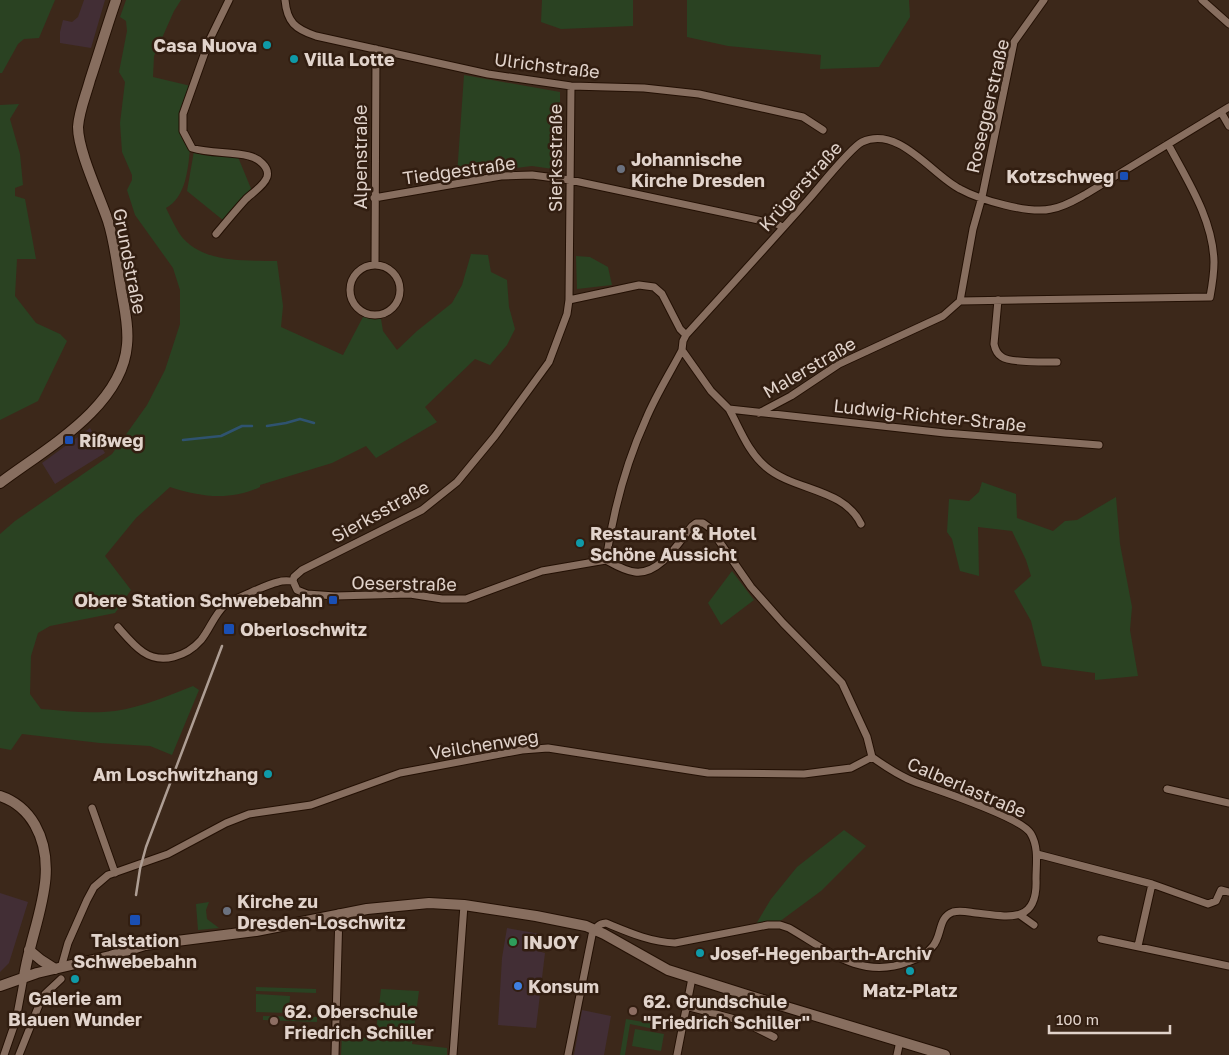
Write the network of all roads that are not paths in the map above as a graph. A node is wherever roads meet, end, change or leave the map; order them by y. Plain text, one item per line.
1 (116, 0) edge
2 (229, 0) edge
3 (285, 0) edge
4 (1044, 0) edge
5 (1202, 0) edge
6 (1229, 24) edge
7 (376, 49) junction
8 (571, 86) junction
9 (1229, 107) edge
10 (1221, 112) junction
11 (1229, 126) edge
12 (823, 130) dead end
13 (1168, 144) junction
14 (570, 180) junction
15 (982, 197) junction
16 (374, 198) junction
17 (782, 228) junction
18 (216, 234) dead end
19 (375, 265) junction
20 (569, 300) junction
21 (998, 300) junction
22 (960, 301) junction
23 (686, 334) junction
24 (682, 350) junction
25 (1057, 362) dead end
26 (729, 409) junction
27 (759, 413) junction
28 (1099, 445) dead end
29 (0, 484) edge
30 (861, 524) dead end
31 (606, 560) junction
32 (293, 581) junction
33 (118, 627) dead end
34 (872, 757) junction
35 (1168, 789) dead end
36 (0, 796) edge
37 (1229, 803) edge
38 (92, 808) dead end
39 (1037, 854) junction
40 (115, 873) junction
41 (1152, 884) junction
42 (1229, 892) edge
43 (464, 904) junction
44 (339, 913) junction
45 (1020, 915) junction
46 (1034, 924) dead end
47 (595, 930) junction
48 (1101, 939) dead end
49 (1138, 946) junction
50 (29, 950) junction
51 (1229, 966) edge
52 (59, 972) junction
53 (24, 977) junction
54 (692, 978) junction
55 (0, 986) edge
56 (686, 1006) junction
57 (774, 1037) dead end
58 (900, 1042) junction
59 (4, 1055) edge
60 (19, 1055) edge
61 (336, 1055) edge
62 (453, 1055) edge
63 (568, 1055) edge
64 (677, 1055) edge
65 (897, 1055) edge
66 (945, 1055) edge

1 - 29 main road, Grundstraße
2 - 18 street
3 - 7 street, Ulrichstraße
4 - 15 street, Roseggerstraße
5 - 6 street
7 - 8 street, Ulrichstraße
7 - 16 street, Alpenstraße
8 - 12 street, Ulrichstraße
8 - 14 street, Sierksstraße
9 - 10 street, Krügerstraße
10 - 11 street
10 - 13 street, Krügerstraße
13 - 15 street, Krügerstraße
13 - 21 street
14 - 16 street, Tiedgestraße
14 - 17 street, Tiedgestraße
14 - 20 street, Sierksstraße
15 - 17 street, Krügerstraße
15 - 22 street, Roseggerstraße
16 - 19 street, Alpenstraße
17 - 23 street, Krügerstraße
19 - 19 street
20 - 23 street
20 - 32 street, Sierksstraße
21 - 22 street
21 - 25 street
22 - 27 street, Malerstraße
23 - 24 street, Krügerstraße
24 - 26 street
24 - 31 street, Krügerstraße
26 - 27 street, Malerstraße
26 - 30 street
27 - 28 street, Ludwig-Richter-Straße
31 - 32 street, Oeserstraße
31 - 34 street
32 - 33 street, Sierksstraße
34 - 39 street, Calberlastraße
34 - 40 street, Veilchenweg
35 - 37 street
36 - 50 main road
38 - 40 street
39 - 41 street
39 - 45 street, Calberlastraße
40 - 52 street, Veilchenweg
41 - 42 street
41 - 49 street
43 - 44 main road
43 - 47 main road
43 - 62 street
44 - 52 main road
44 - 61 street
45 - 46 street
45 - 47 street
47 - 54 main road
47 - 63 street
48 - 49 street
49 - 51 street
50 - 52 main road
50 - 53 main road
52 - 53 main road
52 - 60 street
53 - 55 main road
53 - 59 street
54 - 56 street
54 - 58 main road
56 - 57 street
56 - 64 street
58 - 65 street
58 - 66 main road

